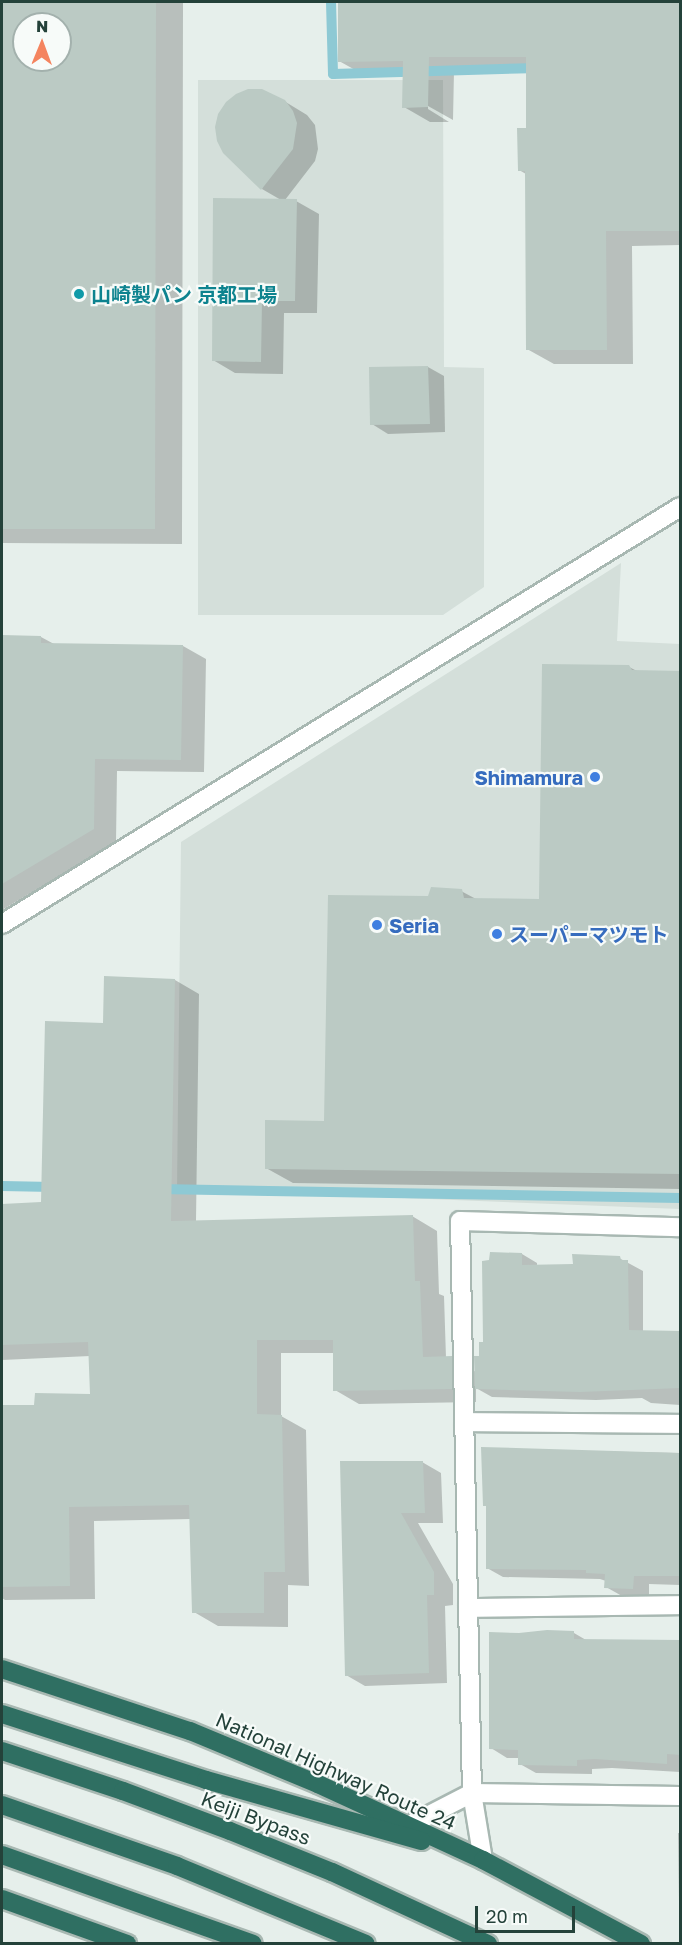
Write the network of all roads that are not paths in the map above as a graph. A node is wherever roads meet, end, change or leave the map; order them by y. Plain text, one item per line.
1 (681, 507) edge
2 (2, 924) edge
3 (681, 1227) edge
4 (464, 1422) junction
5 (681, 1424) edge
6 (681, 1605) edge
7 (468, 1608) junction
8 (2, 1669) edge
9 (2, 1714) edge
10 (2, 1751) edge
11 (472, 1793) junction
12 (681, 1796) edge
13 (2, 1805) edge
14 (408, 1826) junction
15 (2, 1855) edge
16 (475, 1856) junction
17 (2, 1899) edge
18 (127, 1944) edge
19 (253, 1944) edge
20 (366, 1944) edge
21 (488, 1944) edge
22 (641, 1944) edge

1 - 2 street
3 - 4 street
4 - 5 street
4 - 7 street
6 - 7 street
7 - 11 street
8 - 14 highway, National Highway Route 24
9 - 16 highway
10 - 21 highway, Keiji Bypass
11 - 12 street
11 - 14 street
11 - 16 street
13 - 20 highway
14 - 16 highway, National Highway Route 24
15 - 19 highway
16 - 22 highway, National Highway Route 24
17 - 18 highway

